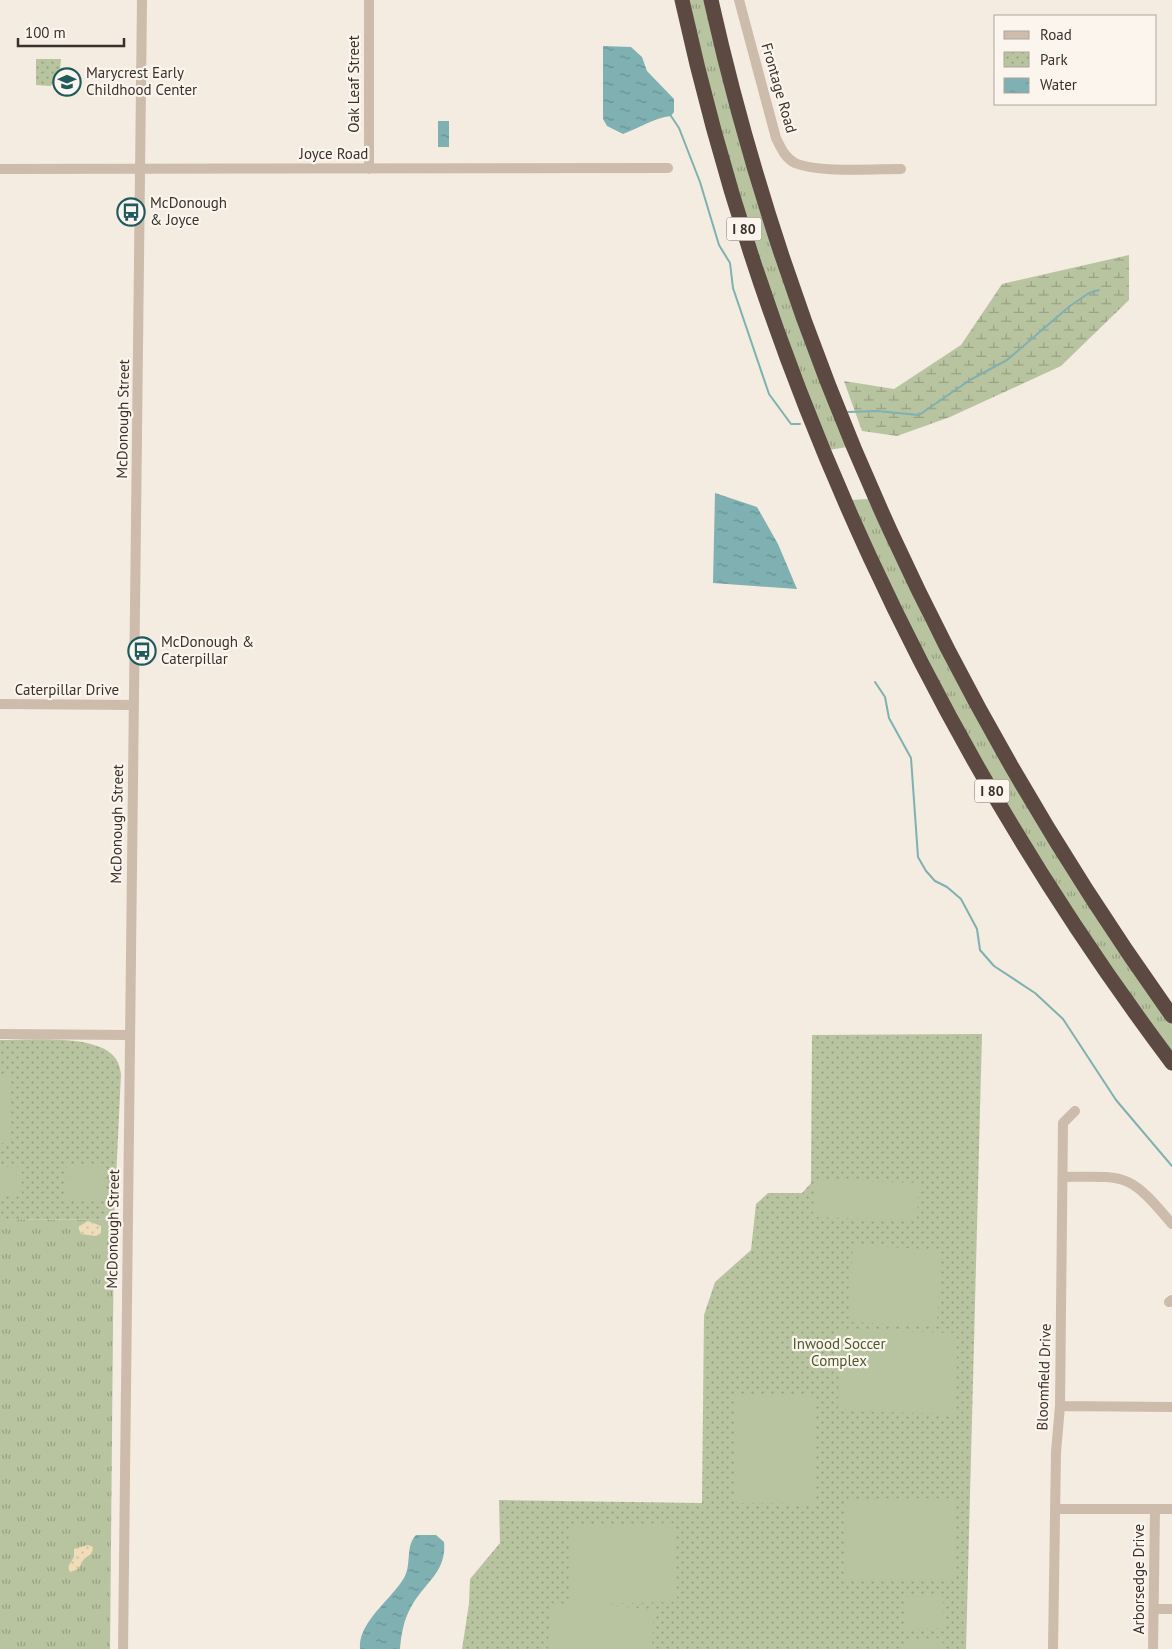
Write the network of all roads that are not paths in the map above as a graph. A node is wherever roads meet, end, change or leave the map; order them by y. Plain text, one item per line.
1 (142, 0) edge
2 (368, 0) edge
3 (682, 0) edge
4 (711, 0) edge
5 (739, 0) edge
6 (668, 168) dead end
7 (0, 169) edge
8 (142, 169) junction
9 (369, 169) junction
10 (901, 169) dead end
11 (0, 704) edge
12 (134, 705) junction
13 (1172, 1016) edge
14 (0, 1034) edge
15 (130, 1035) junction
16 (1172, 1063) edge
17 (1075, 1111) dead end
18 (1063, 1177) junction
19 (1172, 1224) edge
20 (1060, 1406) junction
21 (1172, 1407) edge
22 (1055, 1509) junction
23 (1154, 1509) junction
24 (1172, 1509) edge
25 (1154, 1609) junction
26 (1172, 1609) edge
27 (123, 1649) edge
28 (1053, 1649) edge
29 (1154, 1649) edge

1 - 8 street, McDonough Street
2 - 9 street, Oak Leaf Street
3 - 16 highway, I 80
4 - 13 highway, I 80
5 - 10 street, Frontage Road
6 - 9 street, Joyce Road
7 - 8 street, Joyce Road
8 - 9 street, Joyce Road
8 - 12 street, McDonough Street
11 - 12 street, Caterpillar Drive
12 - 15 street, McDonough Street
14 - 15 street
15 - 27 street, McDonough Street
17 - 18 street, Bloomfield Drive
18 - 19 street
18 - 20 street, Bloomfield Drive
20 - 21 street
20 - 22 street, Bloomfield Drive
22 - 23 street
22 - 28 street, Bloomfield Drive
23 - 24 street
23 - 25 street, Arborsedge Drive
25 - 26 street
25 - 29 street, Arborsedge Drive

